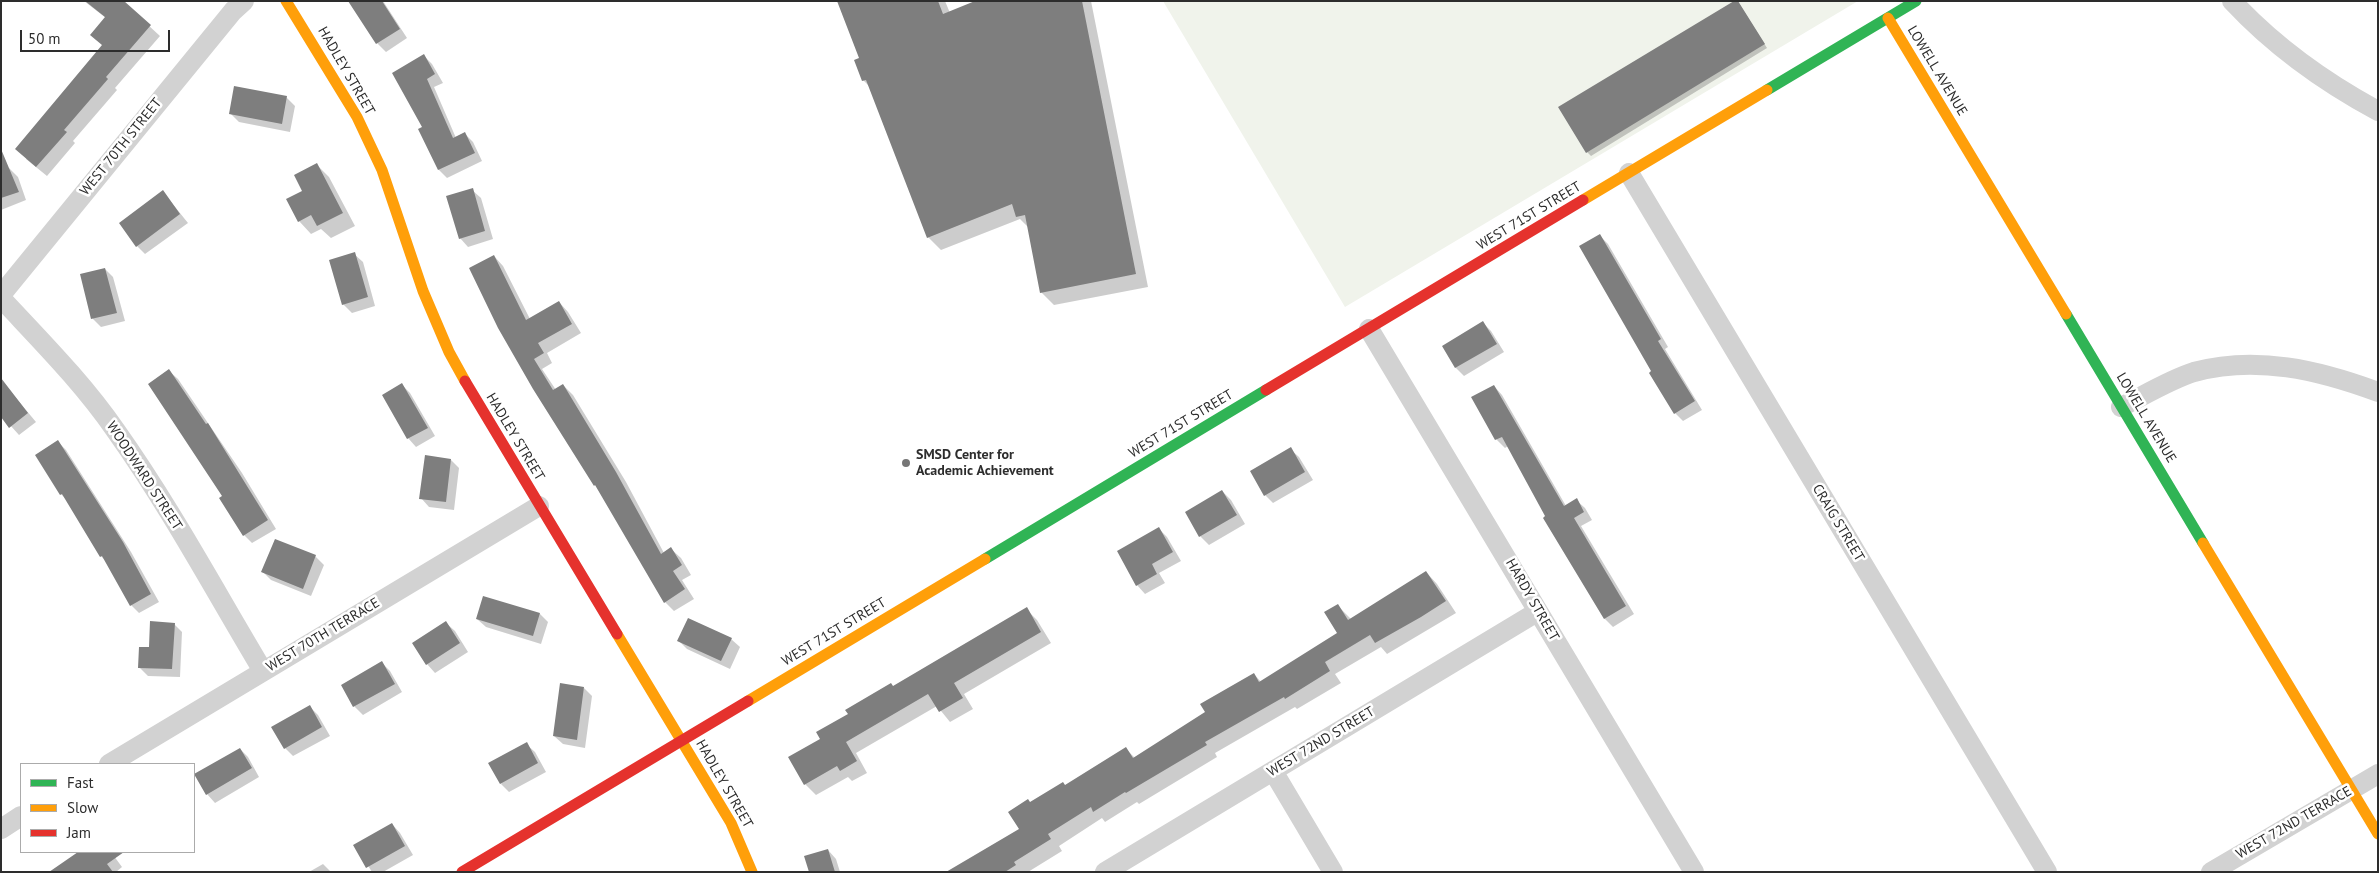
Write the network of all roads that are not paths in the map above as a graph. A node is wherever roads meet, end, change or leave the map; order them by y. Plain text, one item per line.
1 (244, 1) edge
2 (286, 1) edge
3 (1916, 1) edge
4 (2232, 1) edge
5 (1888, 18) junction
6 (2378, 111) edge
7 (1629, 173) junction
8 (1, 297) edge
9 (1369, 329) junction
10 (2378, 392) edge
11 (2121, 407) junction
12 (538, 506) junction
13 (1537, 612) junction
14 (263, 671) junction
15 (681, 741) junction
16 (110, 763) edge
17 (1273, 771) junction
18 (2378, 774) edge
19 (2351, 790) junction
20 (20, 817) edge
21 (1, 829) edge
22 (2378, 834) edge
23 (462, 872) edge
24 (752, 872) edge
25 (1105, 872) edge
26 (1334, 872) edge
27 (1694, 872) edge
28 (2047, 872) edge
29 (2211, 872) edge

1 - 8 street, WEST 70TH STREET
2 - 12 street, HADLEY STREET
3 - 5 street, WEST 71ST STREET
4 - 6 street
5 - 7 street, WEST 71ST STREET
5 - 11 street, LOWELL AVENUE
7 - 9 street, WEST 71ST STREET
7 - 28 street, CRAIG STREET
8 - 14 street, WOODWARD STREET
9 - 13 street, HARDY STREET
9 - 15 street, WEST 71ST STREET
10 - 11 street
11 - 19 street, LOWELL AVENUE
12 - 14 street, WEST 70TH TERRACE
12 - 15 street, HADLEY STREET
13 - 17 street, WEST 72ND STREET
13 - 27 street, HARDY STREET
14 - 16 street, WEST 70TH TERRACE
15 - 23 street, WEST 71ST STREET
15 - 24 street, HADLEY STREET
17 - 25 street, WEST 72ND STREET
17 - 26 street
18 - 19 street, WEST 72ND TERRACE
19 - 22 street, LOWELL AVENUE
19 - 29 street, WEST 72ND TERRACE
20 - 21 street

